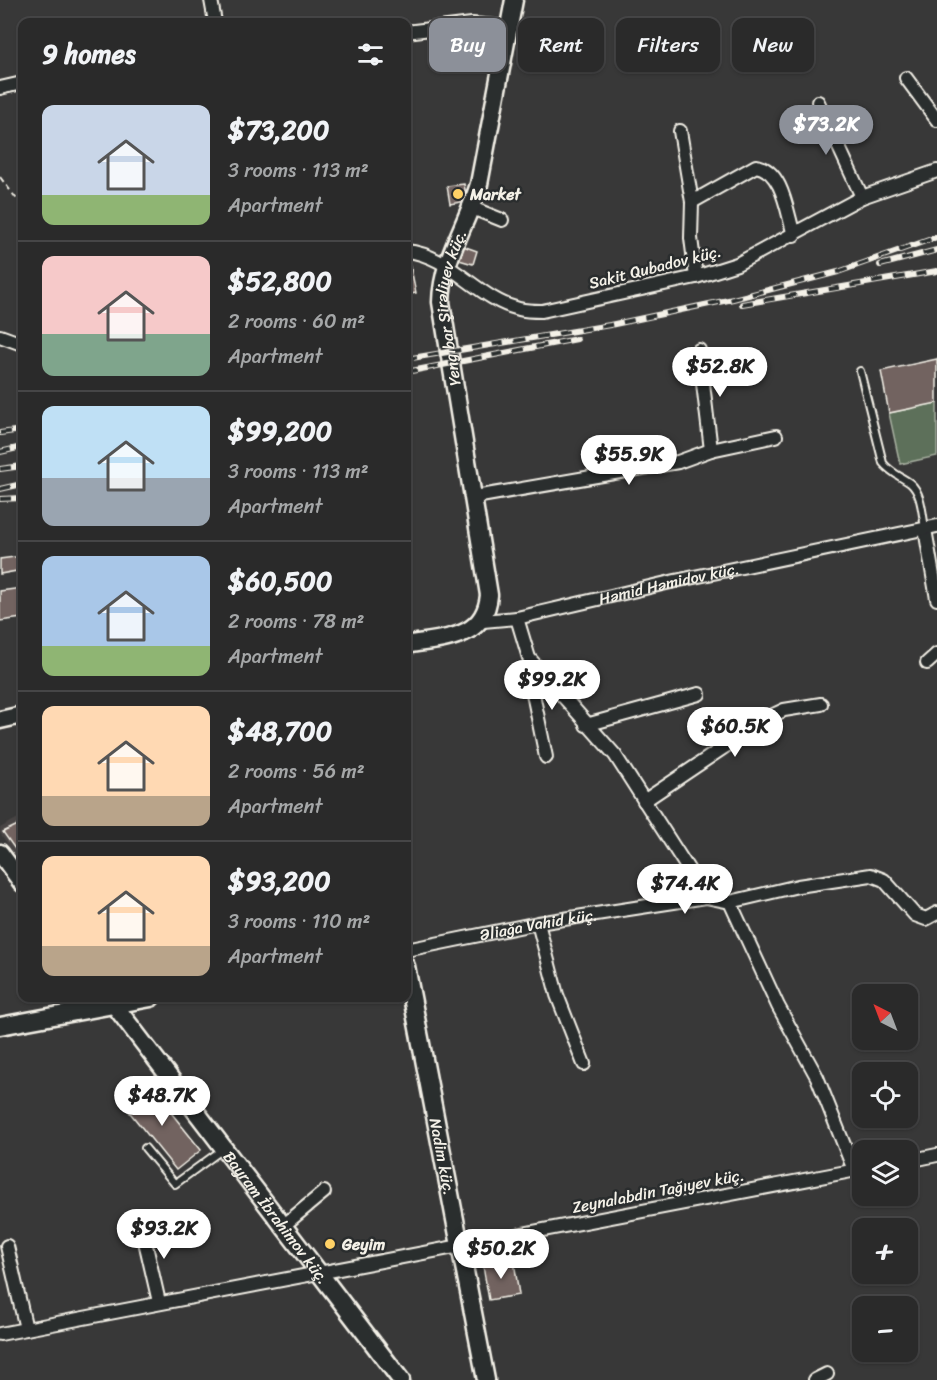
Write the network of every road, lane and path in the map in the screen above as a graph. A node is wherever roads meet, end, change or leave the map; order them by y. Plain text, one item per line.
1 (211, 0) edge
2 (514, 0) edge
3 (214, 18) edge
4 (508, 27) junction
5 (411, 31) edge
6 (906, 78) dead end
7 (18, 84) edge
8 (0, 87) edge
9 (818, 102) dead end
10 (937, 120) edge
11 (680, 131) dead end
12 (937, 171) edge
13 (0, 177) edge
14 (861, 197) junction
15 (18, 201) edge
16 (692, 202) junction
17 (472, 208) junction
18 (502, 220) dead end
19 (794, 235) junction
20 (411, 253) edge
21 (446, 264) junction
22 (696, 277) junction
23 (0, 336) edge
24 (18, 343) edge
25 (699, 350) dead end
26 (860, 371) dead end
27 (776, 436) dead end
28 (711, 450) junction
29 (475, 497) junction
30 (931, 527) edge
31 (937, 599) edge
32 (517, 618) junction
33 (483, 621) junction
34 (411, 644) edge
35 (937, 654) edge
36 (927, 663) dead end
37 (534, 664) junction
38 (699, 694) dead end
39 (821, 704) dead end
40 (18, 716) edge
41 (0, 720) edge
42 (586, 725) junction
43 (546, 757) dead end
44 (644, 801) junction
45 (0, 852) edge
46 (18, 874) edge
47 (706, 897) junction
48 (730, 902) junction
49 (937, 914) edge
50 (538, 923) junction
51 (411, 949) edge
52 (411, 992) edge
53 (108, 1002) edge
54 (113, 1002) edge
55 (0, 1026) edge
56 (584, 1064) dead end
57 (145, 1148) dead end
58 (224, 1149) junction
59 (937, 1155) edge
60 (852, 1157) edge
61 (918, 1159) edge
62 (852, 1171) edge
63 (324, 1192) dead end
64 (141, 1224) dead end
65 (283, 1226) junction
66 (459, 1245) junction
67 (7, 1246) dead end
68 (317, 1271) junction
69 (159, 1302) junction
70 (26, 1329) junction
71 (0, 1334) edge
72 (827, 1374) dead end
73 (401, 1380) edge
74 (486, 1380) edge
75 (815, 1380) edge

1 - 3 street
2 - 4 street, Yengibar Şirəliyev küç.
4 - 5 street
4 - 17 street, Yengibar Şirəliyev küç.
6 - 10 street
7 - 8 street
9 - 14 street
11 - 16 street
12 - 14 street, Sakit Qubadov küç.
13 - 15 path
14 - 19 street, Sakit Qubadov küç.
16 - 19 street
16 - 22 street
17 - 18 street
17 - 21 street, Yengibar Şirəliyev küç.
19 - 22 street, Sakit Qubadov küç.
20 - 21 street, Sakit Qubadov küç.
21 - 22 street, Sakit Qubadov küç.
21 - 29 street, Yengibar Şirəliyev küç.
23 - 24 street
25 - 28 street
26 - 30 lane
27 - 28 street
28 - 29 street
29 - 33 street, Yengibar Şirəliyev küç.
30 - 31 street
30 - 32 street, Həmid Həmidov küç.
32 - 33 street, Həmid Həmidov küç.
32 - 37 street
33 - 34 street, Həmid Həmidov küç.
35 - 36 street
37 - 42 street
37 - 43 street
38 - 42 street
39 - 44 street
40 - 41 street
42 - 44 street
44 - 47 street
45 - 46 street
47 - 48 street, Əliağa Vahid küç.
47 - 50 street, Əliağa Vahid küç.
48 - 49 street, Əliağa Vahid küç.
48 - 60 street
50 - 51 street, Əliağa Vahid küç.
50 - 56 street
52 - 66 street, Nadim küç.
53 - 55 street
54 - 58 street, Bayram İbrahimov küç.
57 - 58 lane
58 - 65 street, Bayram İbrahimov küç.
59 - 61 street
62 - 66 street, Zeynalabdin Tağıyev küç.
63 - 65 street
64 - 69 street
65 - 68 street, Bayram İbrahimov küç.
66 - 68 street, Zeynalabdin Tağıyev küç.
66 - 74 street, Nadim küç.
67 - 70 street
68 - 69 street, Zeynalabdin Tağıyev küç.
68 - 73 street, Bayram İbrahimov küç.
69 - 70 street, Zeynalabdin Tağıyev küç.
70 - 71 street, Zeynalabdin Tağıyev küç.
72 - 75 street

